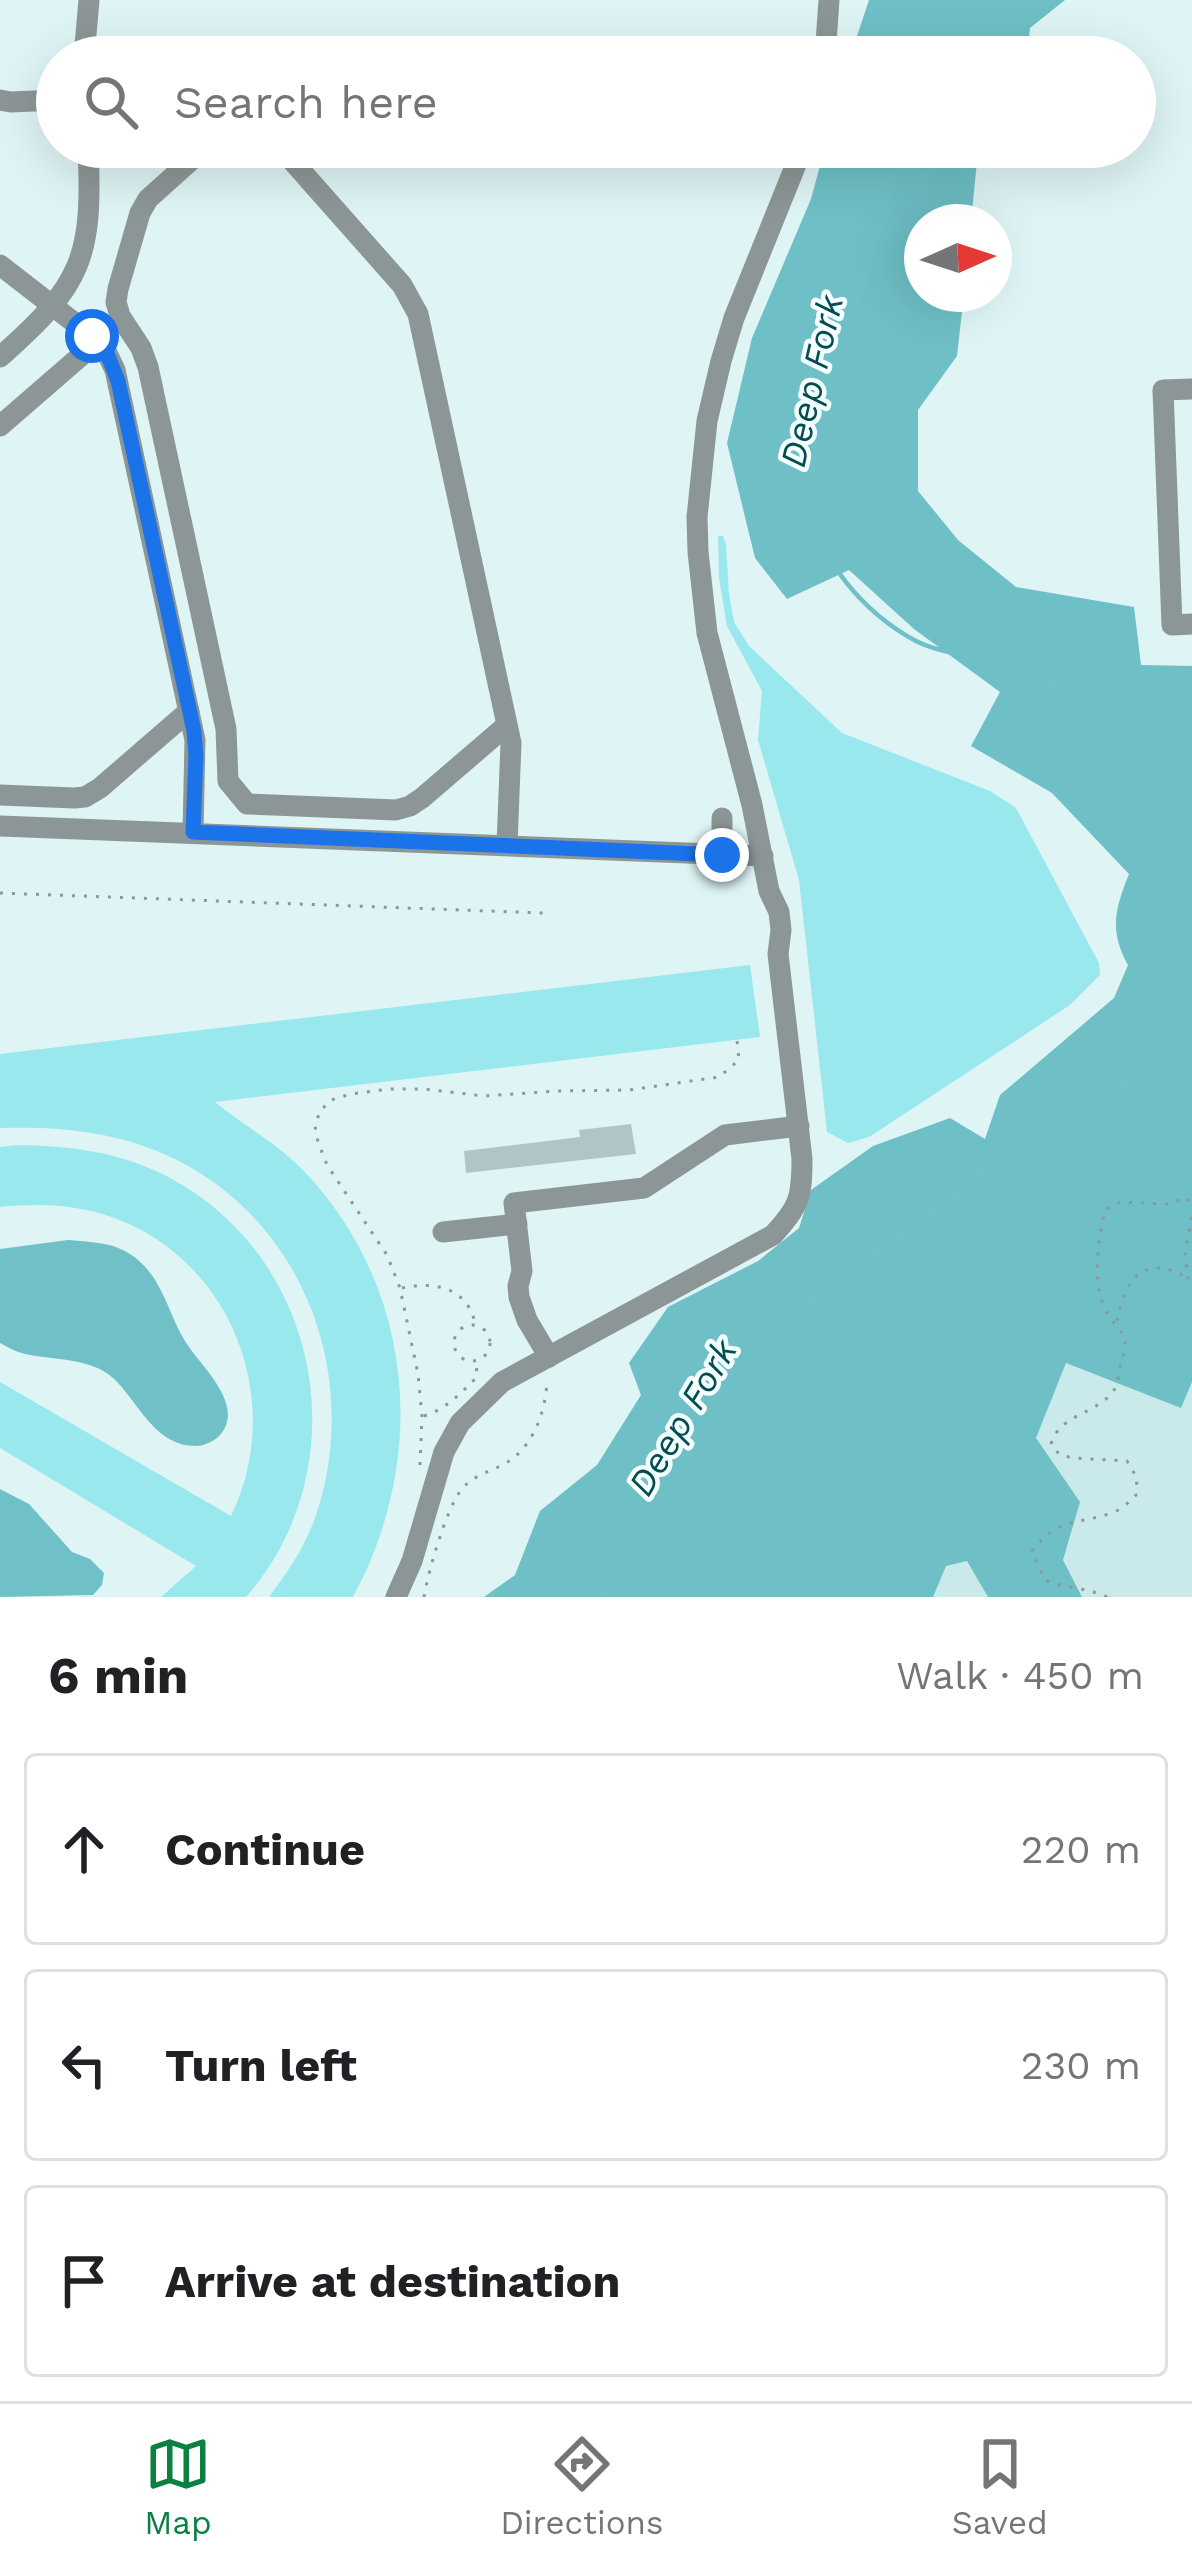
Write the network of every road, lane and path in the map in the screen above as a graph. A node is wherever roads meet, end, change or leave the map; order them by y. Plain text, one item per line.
1 (71, 0) edge
2 (88, 0) edge
3 (829, 0) edge
4 (79, 36) edge
5 (85, 36) edge
6 (826, 36) edge
7 (0, 100) edge
8 (36, 101) edge
9 (89, 168) edge
10 (183, 168) edge
11 (299, 168) edge
12 (795, 168) edge
13 (0, 265) edge
14 (54, 307) junction
15 (98, 341) junction
16 (0, 357) edge
17 (1192, 389) edge
18 (0, 426) edge
19 (1192, 624) edge
20 (189, 711) junction
21 (507, 725) junction
22 (0, 795) edge
23 (722, 818) dead end
24 (0, 826) edge
25 (193, 832) junction
26 (507, 845) junction
27 (722, 855) junction
28 (763, 856) junction
29 (0, 893) edge
30 (542, 913) dead end
31 (799, 1126) junction
32 (1192, 1205) edge
33 (1192, 1217) edge
34 (517, 1224) junction
35 (443, 1232) dead end
36 (1190, 1280) edge
37 (400, 1288) dead end
38 (1117, 1324) junction
39 (475, 1325) junction
40 (545, 1359) junction
41 (476, 1361) junction
42 (422, 1416) dead end
43 (396, 1597) edge
44 (424, 1597) edge
45 (1107, 1597) edge

1 - 4 street
2 - 5 street
3 - 6 street
7 - 8 street
9 - 14 street
10 - 21 street
11 - 21 street
12 - 28 street
13 - 14 street
14 - 15 street
14 - 16 street
15 - 18 street
15 - 20 street
17 - 19 street
20 - 22 street
20 - 25 street
21 - 26 street
23 - 27 street
24 - 25 street
25 - 26 street
26 - 27 street
27 - 28 street
28 - 31 street
29 - 30 path
31 - 34 street
31 - 40 street
32 - 38 path
33 - 36 path
34 - 35 street
34 - 40 street
36 - 38 path
37 - 39 path
38 - 45 path
39 - 41 path
39 - 41 path
40 - 43 street
40 - 44 path
41 - 42 path

